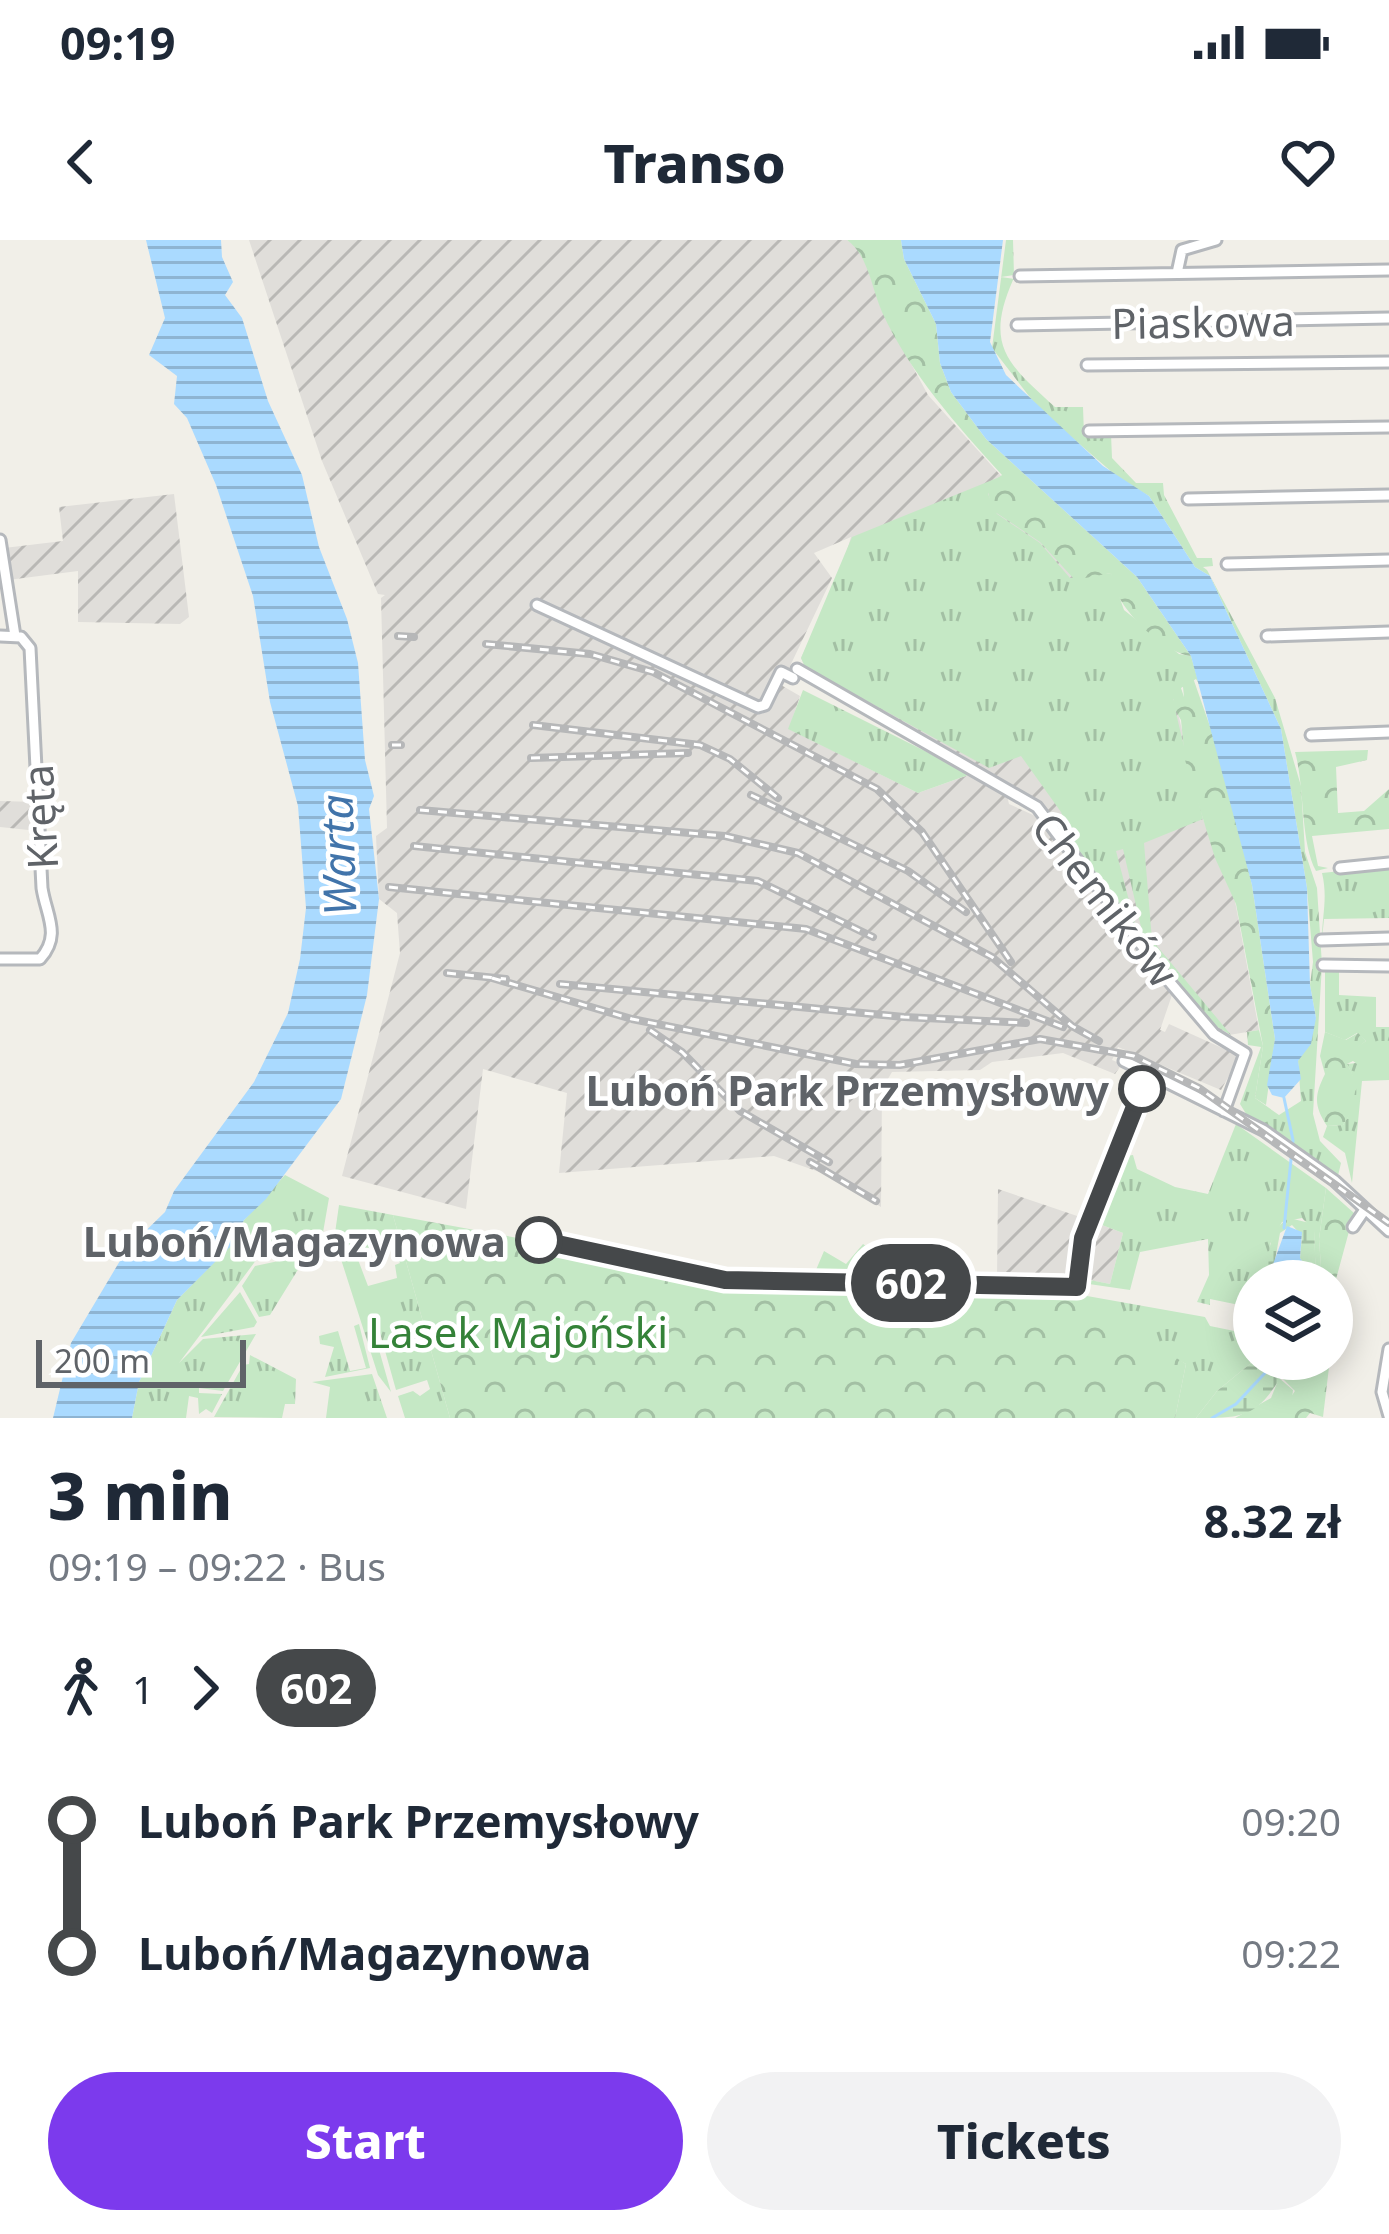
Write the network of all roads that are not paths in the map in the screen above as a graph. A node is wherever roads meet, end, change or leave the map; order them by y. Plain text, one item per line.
1 (1216, 240) edge
2 (1389, 270) edge
3 (1177, 273) junction
4 (1020, 276) dead end
5 (1389, 317) edge
6 (1017, 325) dead end
7 (1389, 362) edge
8 (1087, 365) dead end
9 (1389, 427) edge
10 (1089, 431) dead end
11 (1389, 494) edge
12 (1188, 499) dead end
13 (0, 540) edge
14 (1389, 560) edge
15 (1227, 564) dead end
16 (537, 605) dead end
17 (1389, 632) edge
18 (15, 635) junction
19 (0, 636) edge
20 (1267, 636) dead end
21 (1389, 732) edge
22 (1311, 735) dead end
23 (1389, 863) edge
24 (1340, 868) dead end
25 (1389, 938) edge
26 (1321, 940) dead end
27 (0, 959) edge
28 (1323, 965) dead end
29 (1389, 967) edge
30 (1124, 1060) dead end
31 (1234, 1090) junction
32 (1229, 1113) junction
33 (1267, 1135) junction
34 (1362, 1210) junction
35 (1353, 1227) dead end
36 (1389, 1231) edge
37 (1389, 1349) edge
38 (1389, 1416) edge

1 - 3 street
2 - 3 street
3 - 4 street
5 - 6 street, Piaskowa
7 - 8 street
9 - 10 street
11 - 12 street
13 - 18 street, Kręta
14 - 15 street
16 - 31 street, Chemików
17 - 20 street
18 - 19 street
18 - 27 street, Kręta
21 - 22 street
23 - 24 street
25 - 26 street
28 - 29 street
30 - 32 street
31 - 32 street
31 - 33 street, Chemików
32 - 33 street
33 - 34 street
34 - 35 street
34 - 36 street
37 - 38 street

